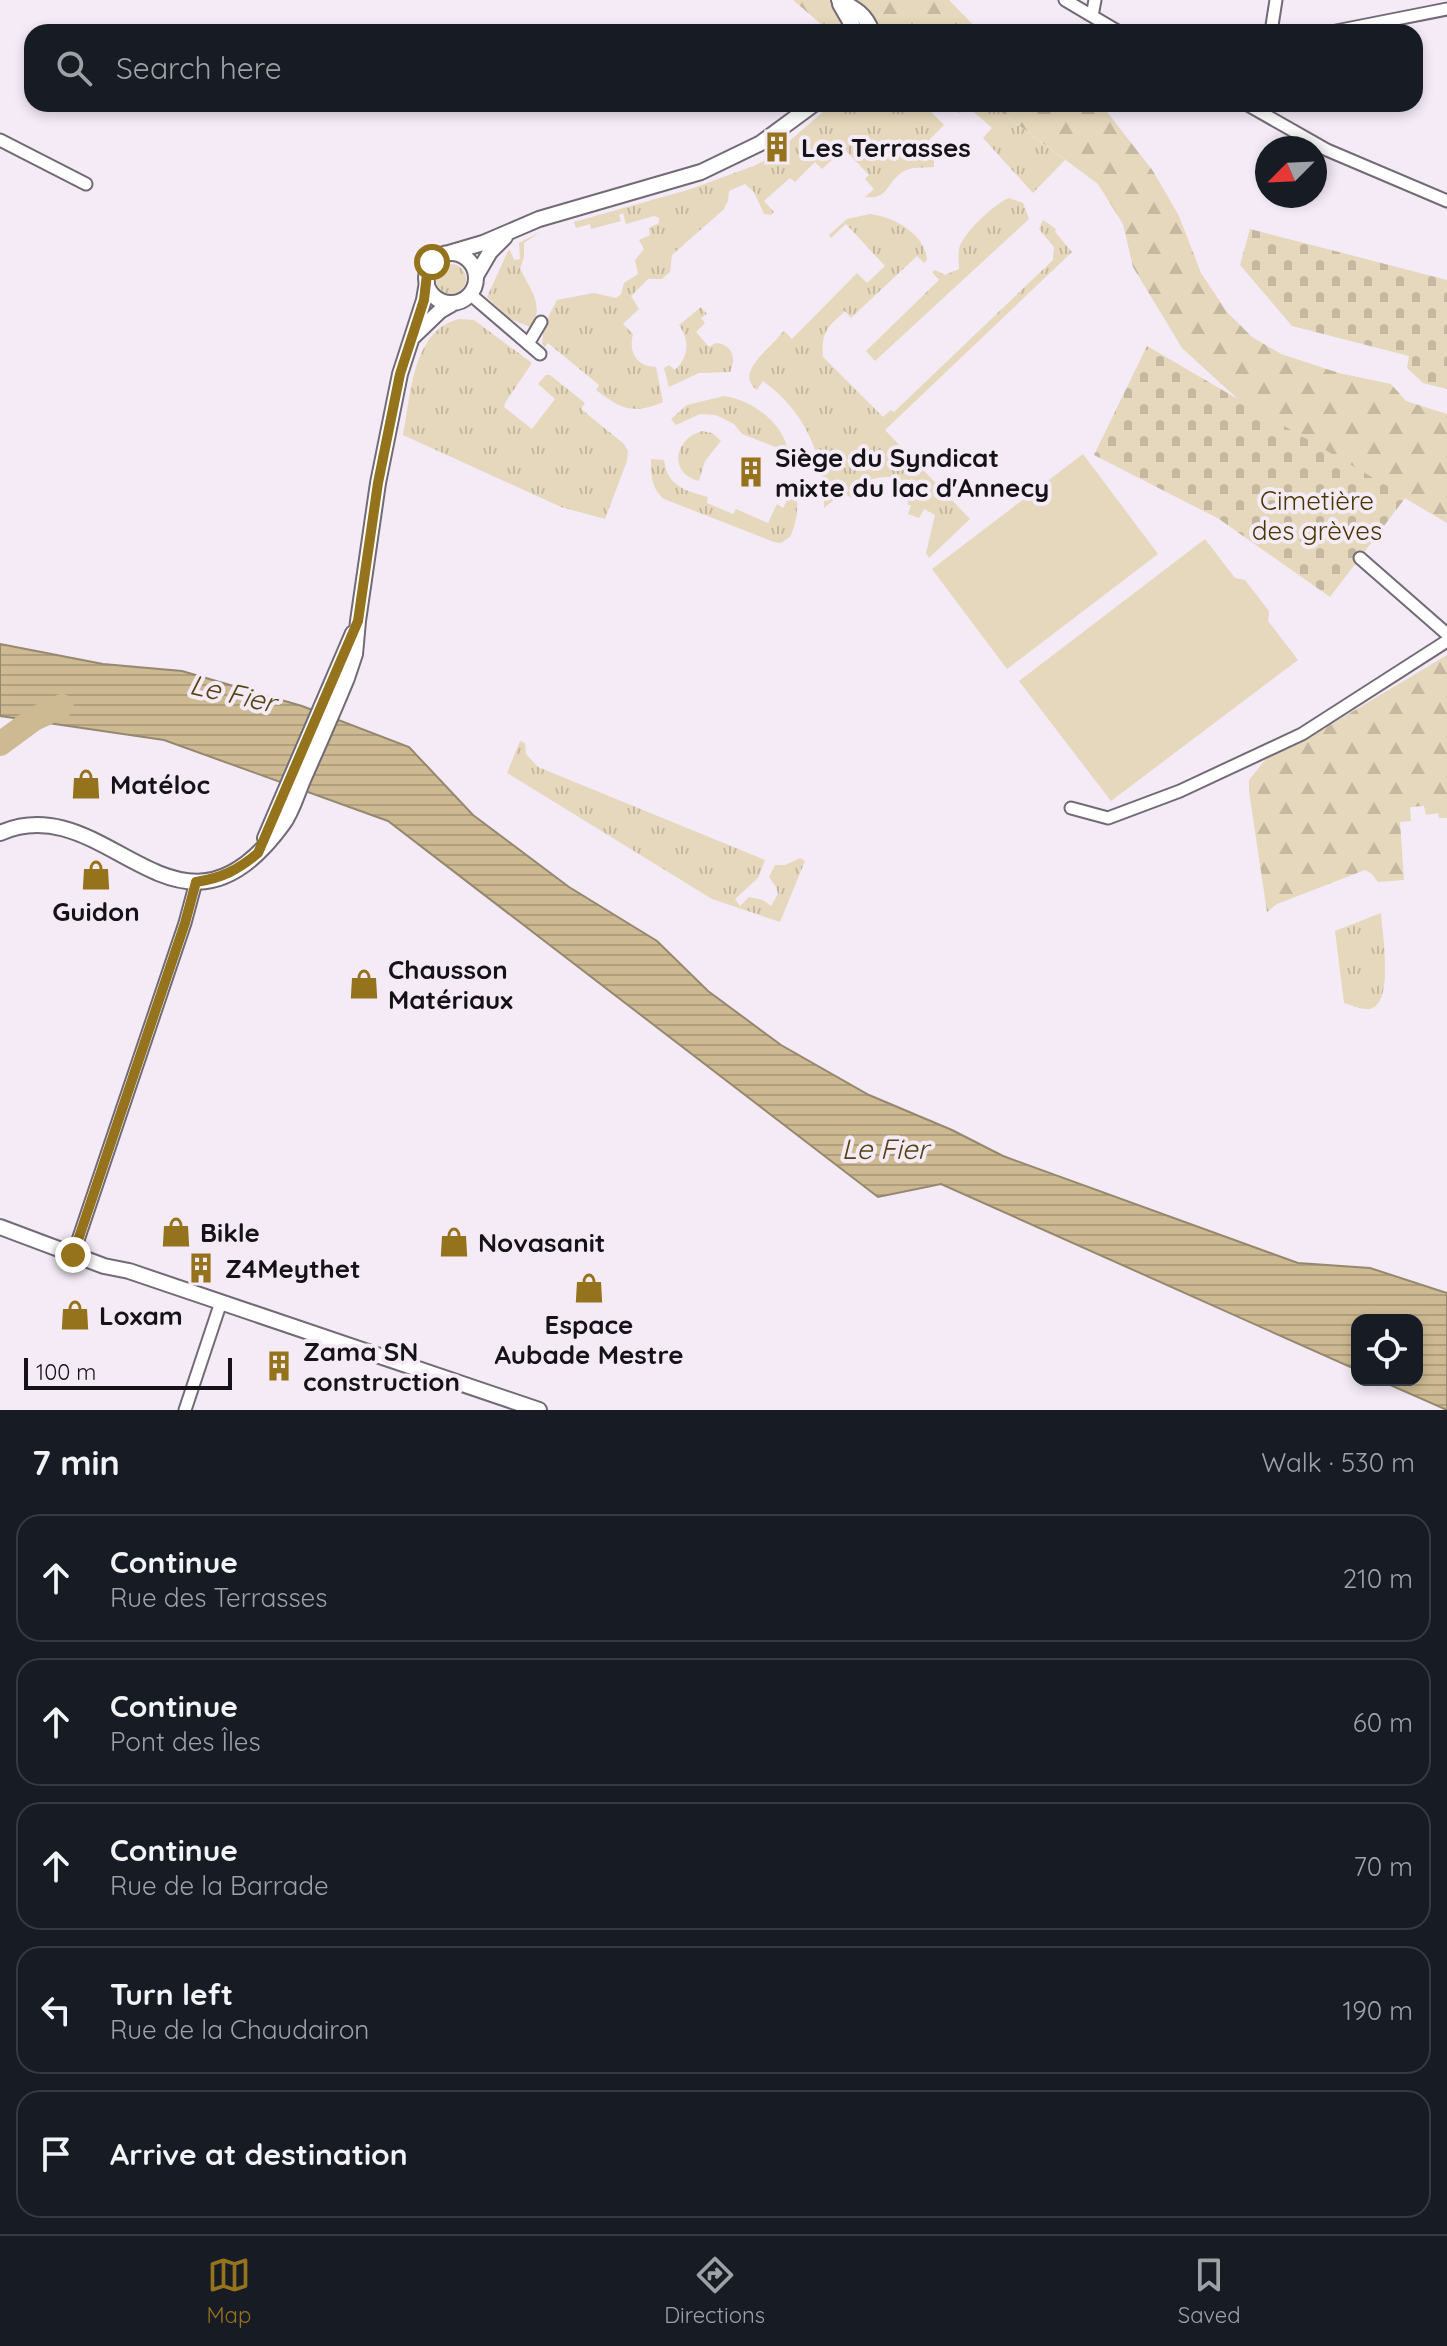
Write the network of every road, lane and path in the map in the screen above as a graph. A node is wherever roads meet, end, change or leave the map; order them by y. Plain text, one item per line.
1 (838, 0) edge
2 (1065, 0) edge
3 (1095, 0) edge
4 (1276, 0) edge
5 (1447, 9) edge
6 (1092, 16) junction
7 (852, 24) edge
8 (869, 24) edge
9 (1106, 24) edge
10 (1272, 24) edge
11 (1371, 24) edge
12 (803, 112) edge
13 (1266, 112) edge
14 (0, 140) edge
15 (86, 184) dead end
16 (1447, 201) edge
17 (511, 231) junction
18 (449, 253) junction
19 (476, 276) junction
20 (427, 282) junction
21 (470, 294) junction
22 (454, 303) junction
23 (541, 322) dead end
24 (413, 337) junction
25 (528, 344) junction
26 (540, 354) dead end
27 (1360, 558) dead end
28 (1447, 634) edge
29 (1447, 641) edge
30 (1071, 808) dead end
31 (0, 833) edge
32 (196, 882) junction
33 (0, 1227) edge
34 (73, 1255) junction
35 (221, 1302) junction
36 (185, 1410) edge
37 (539, 1410) edge

1 - 7 street
1 - 8 street
2 - 6 street
3 - 6 street
4 - 10 street
5 - 11 street
6 - 9 street
12 - 17 street
13 - 16 street
14 - 15 street
17 - 18 street
17 - 19 street
18 - 19 street
18 - 20 street
19 - 21 street
20 - 22 street
20 - 24 street
21 - 22 street
21 - 25 street
22 - 24 street
23 - 25 street
24 - 32 street
25 - 26 street
27 - 28 street
29 - 30 street
31 - 32 street
32 - 34 street
33 - 34 street
34 - 35 street
35 - 36 street
35 - 37 street

